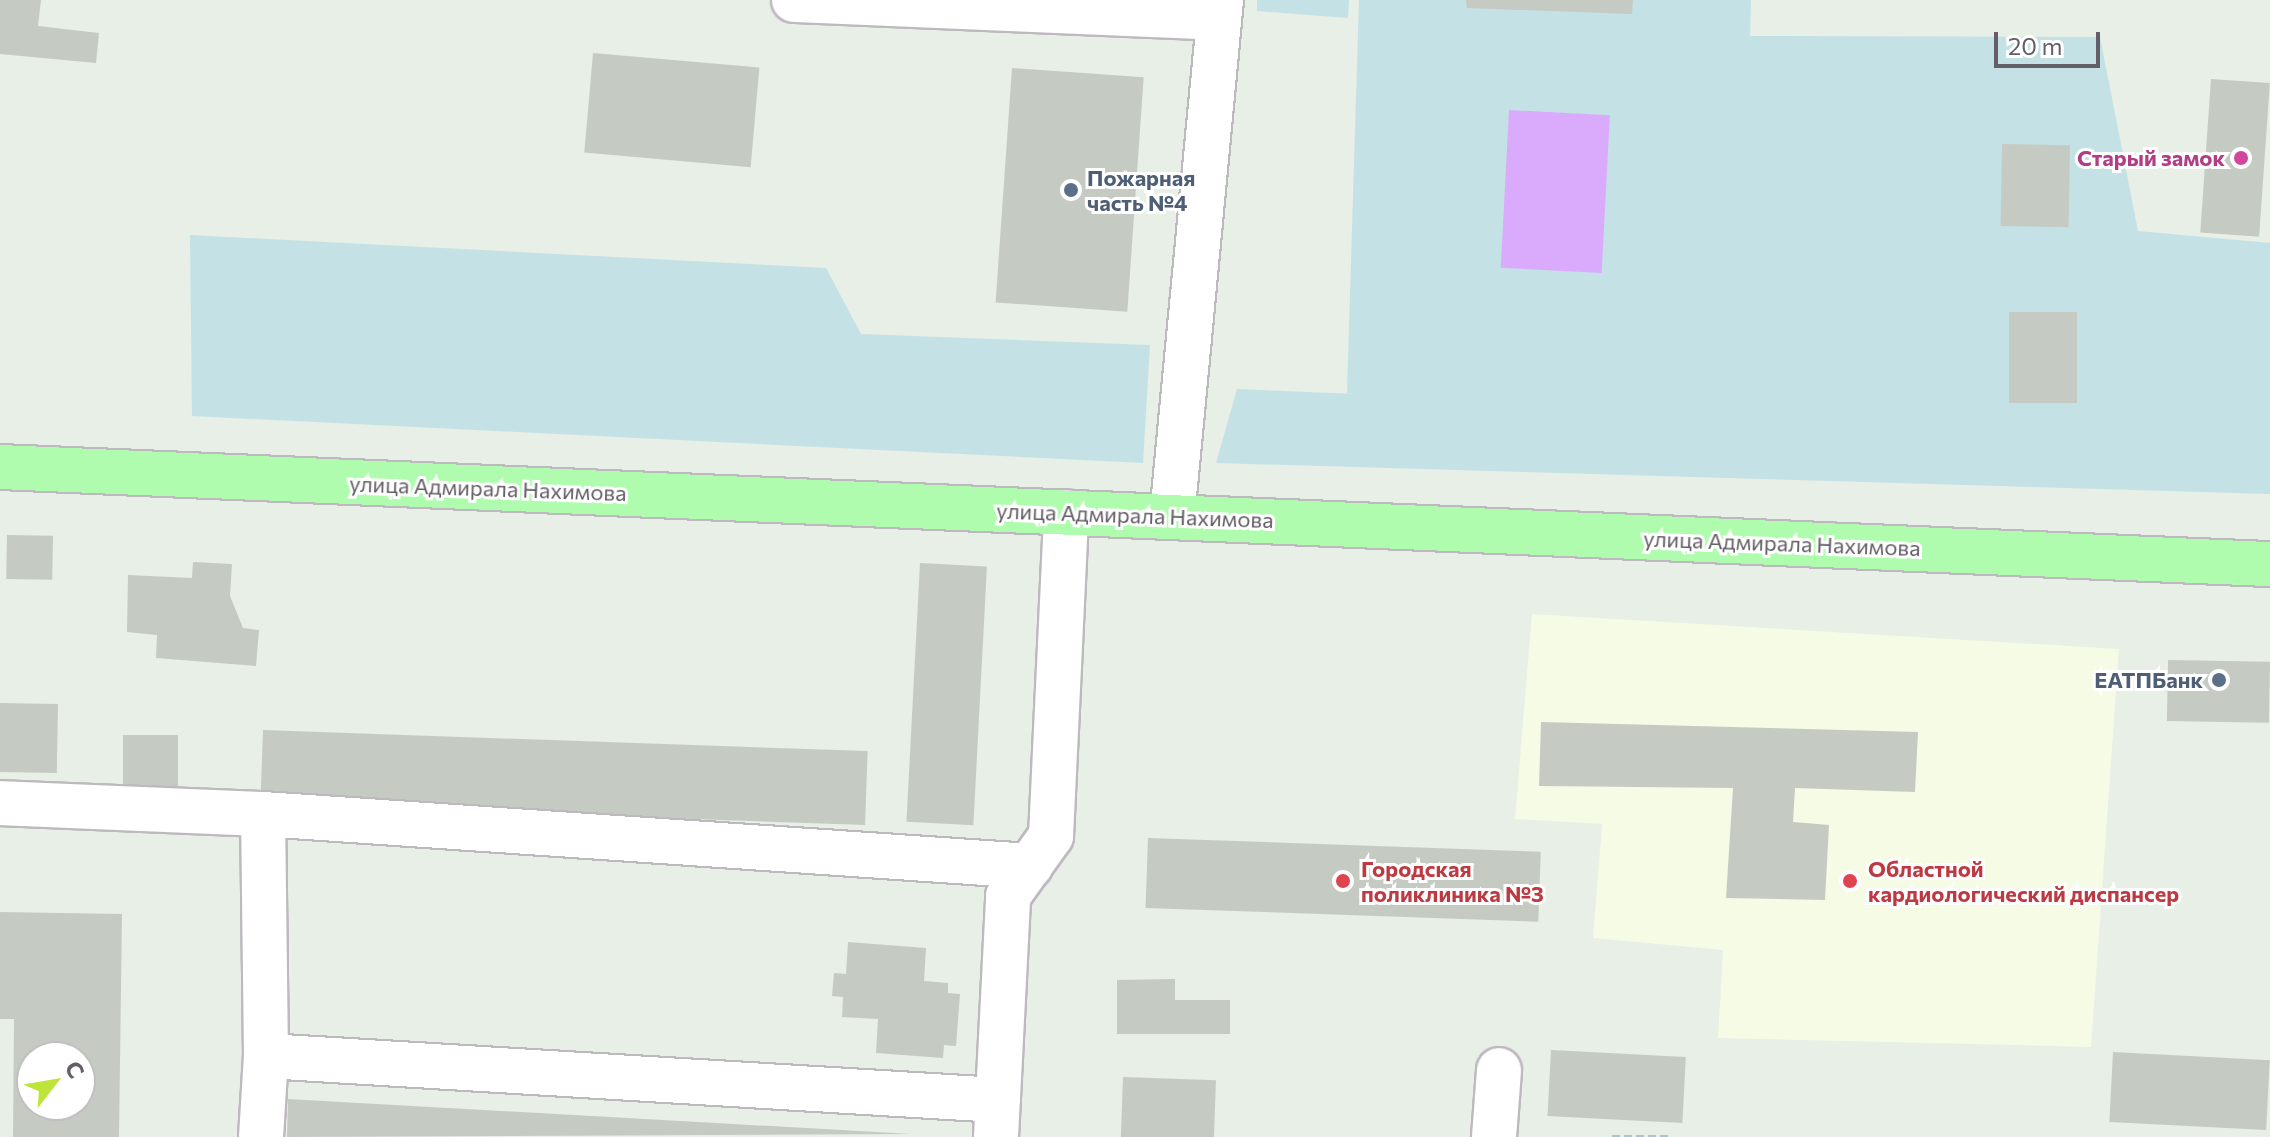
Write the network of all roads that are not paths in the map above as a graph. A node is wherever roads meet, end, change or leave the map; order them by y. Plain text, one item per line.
1 (794, 0) edge
2 (1220, 9) edge
3 (0, 467) edge
4 (1066, 512) junction
5 (1172, 517) junction
6 (2270, 564) edge
7 (0, 803) edge
8 (263, 814) junction
9 (1030, 866) junction
10 (266, 1056) junction
11 (1499, 1070) dead end
12 (997, 1118) edge
13 (261, 1137) edge
14 (1494, 1137) edge

1 - 2 lane
2 - 5 lane
3 - 4 main road, улица Адмирала Нахимова
4 - 5 main road, улица Адмирала Нахимова
4 - 9 lane
5 - 6 main road, улица Адмирала Нахимова
7 - 8 lane
8 - 9 lane
8 - 10 lane
9 - 12 lane
10 - 12 lane
10 - 13 lane
11 - 14 lane

